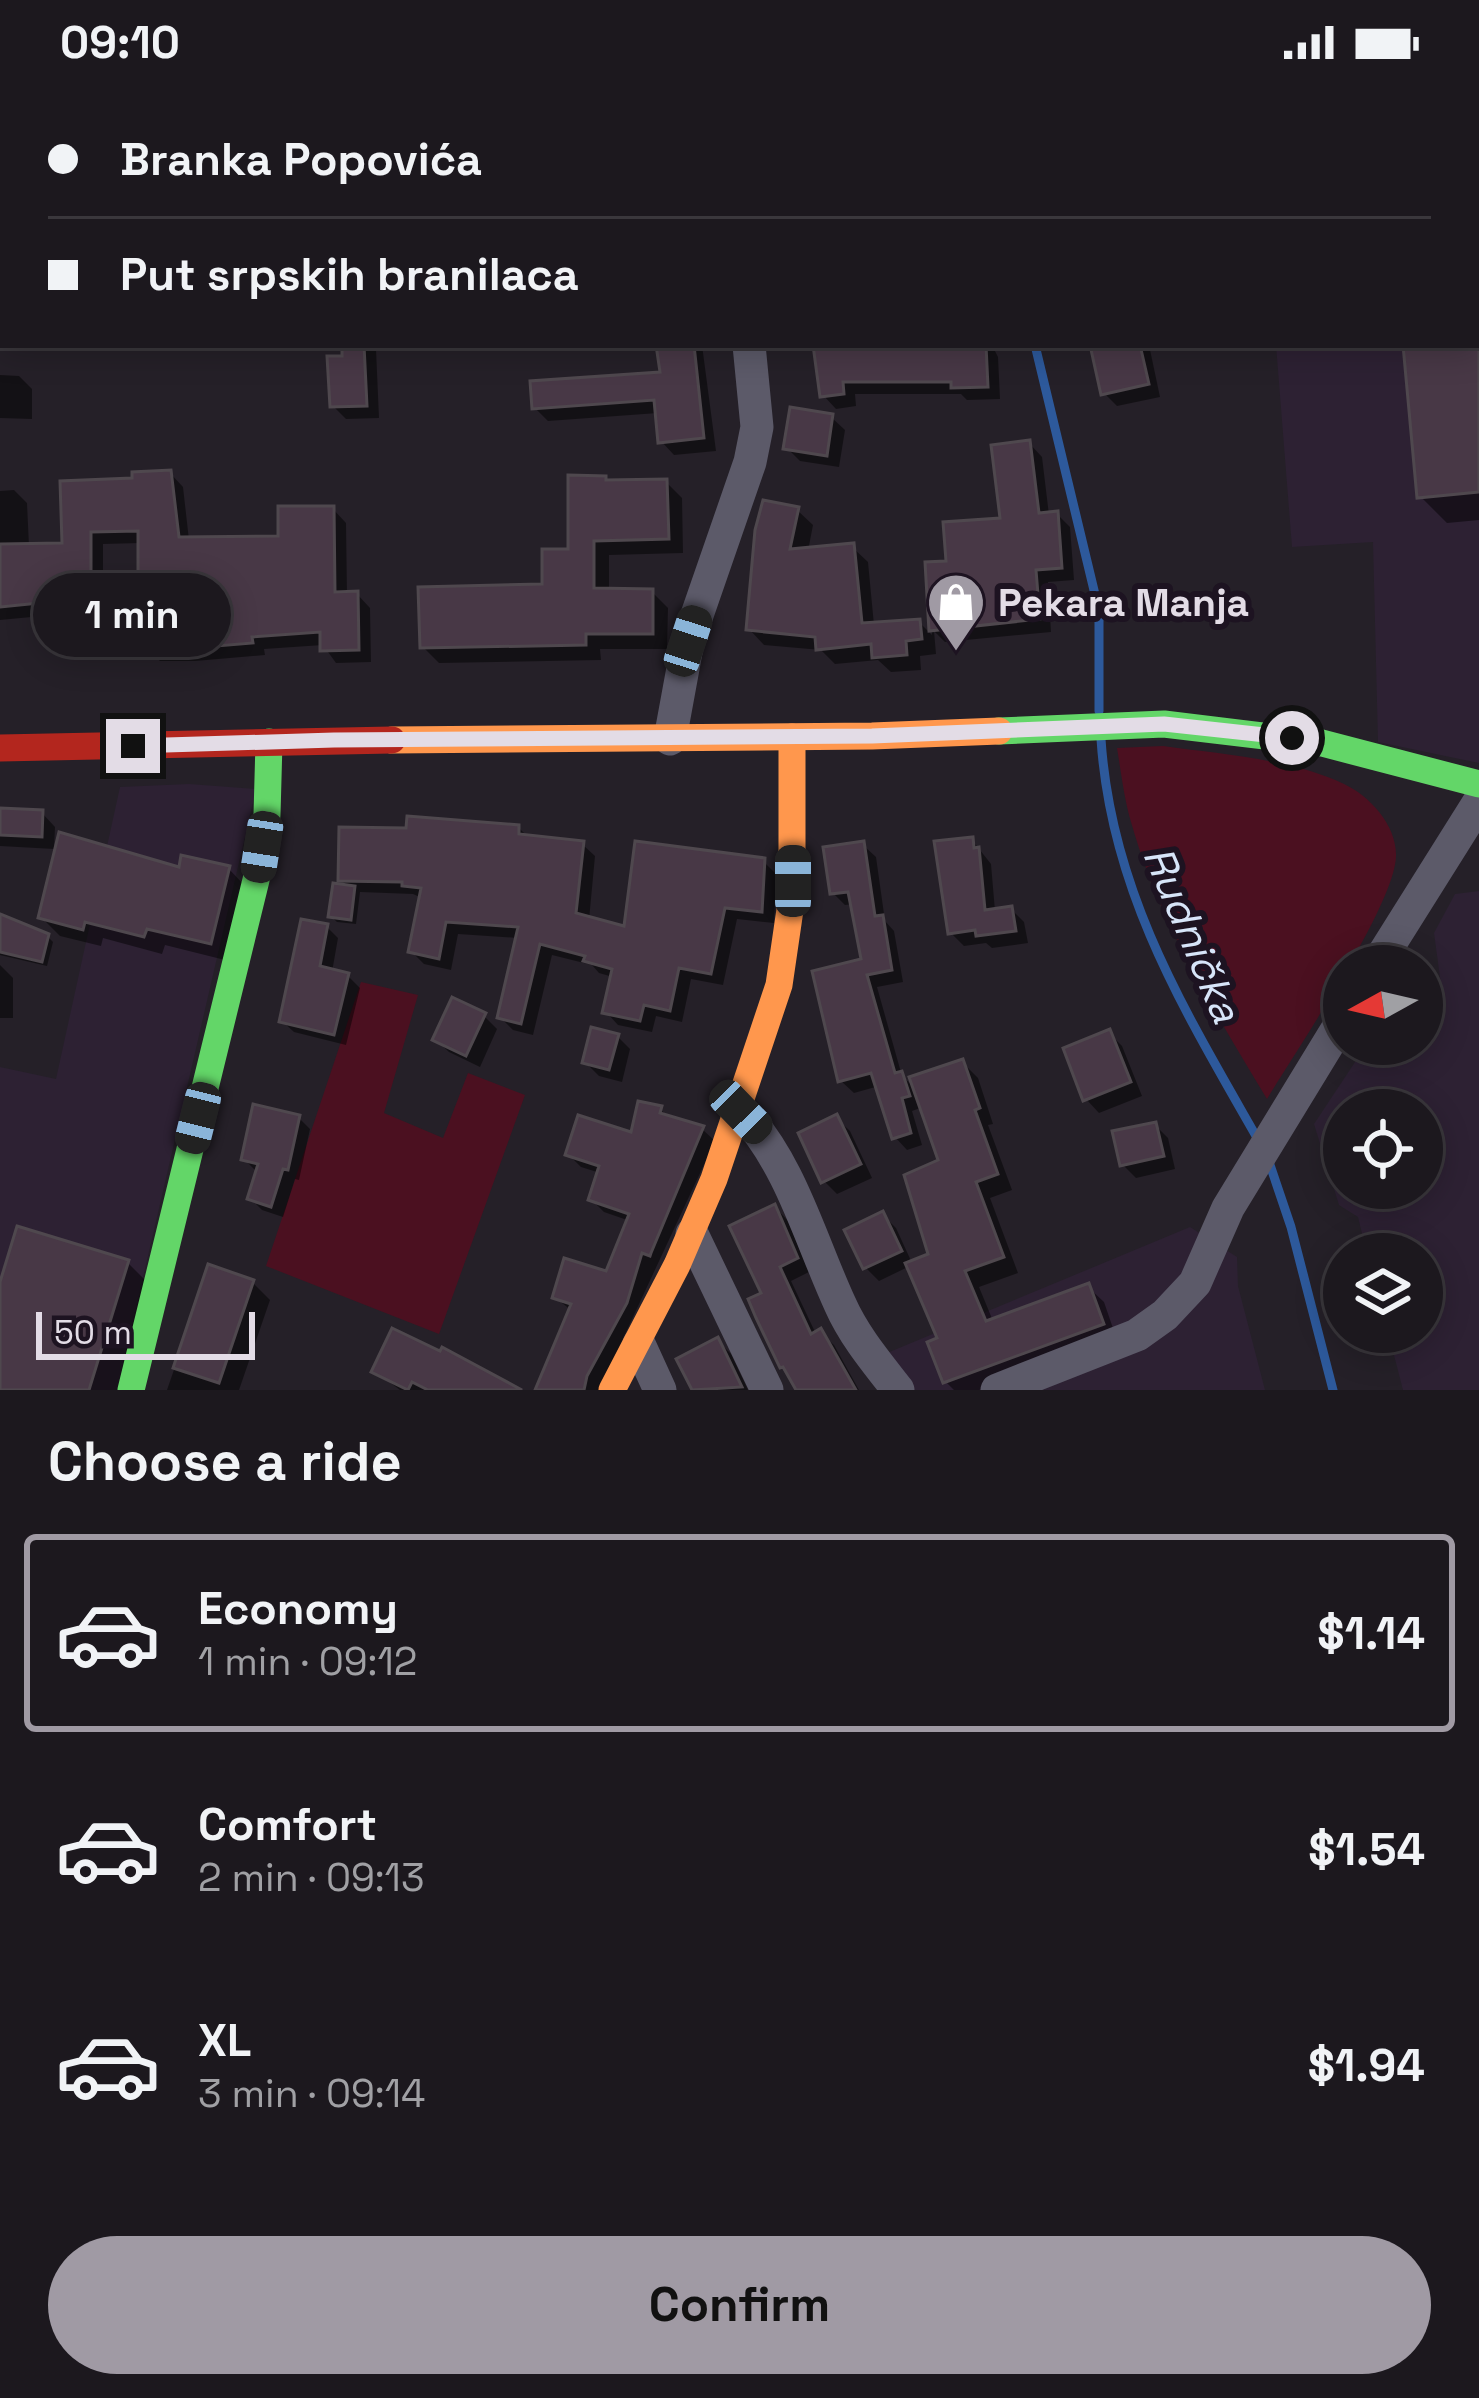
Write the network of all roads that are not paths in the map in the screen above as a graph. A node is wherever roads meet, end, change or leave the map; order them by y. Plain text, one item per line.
1 (749, 348) edge
2 (792, 737) junction
3 (670, 739) junction
4 (269, 742) junction
5 (0, 748) edge
6 (1479, 784) edge
7 (1479, 802) edge
8 (1389, 945) edge
9 (1323, 1052) edge
10 (741, 1112) junction
11 (692, 1234) junction
12 (639, 1344) junction
13 (131, 1390) edge
14 (612, 1390) edge
15 (660, 1390) edge
16 (767, 1390) edge
17 (898, 1390) edge
18 (997, 1390) edge

1 - 3 street
2 - 3 main road
2 - 6 main road
2 - 10 main road
3 - 4 main road
4 - 5 main road
4 - 13 main road
7 - 8 street
9 - 18 street
10 - 11 main road
10 - 17 street
11 - 12 main road
11 - 16 street
12 - 14 main road
12 - 15 street

